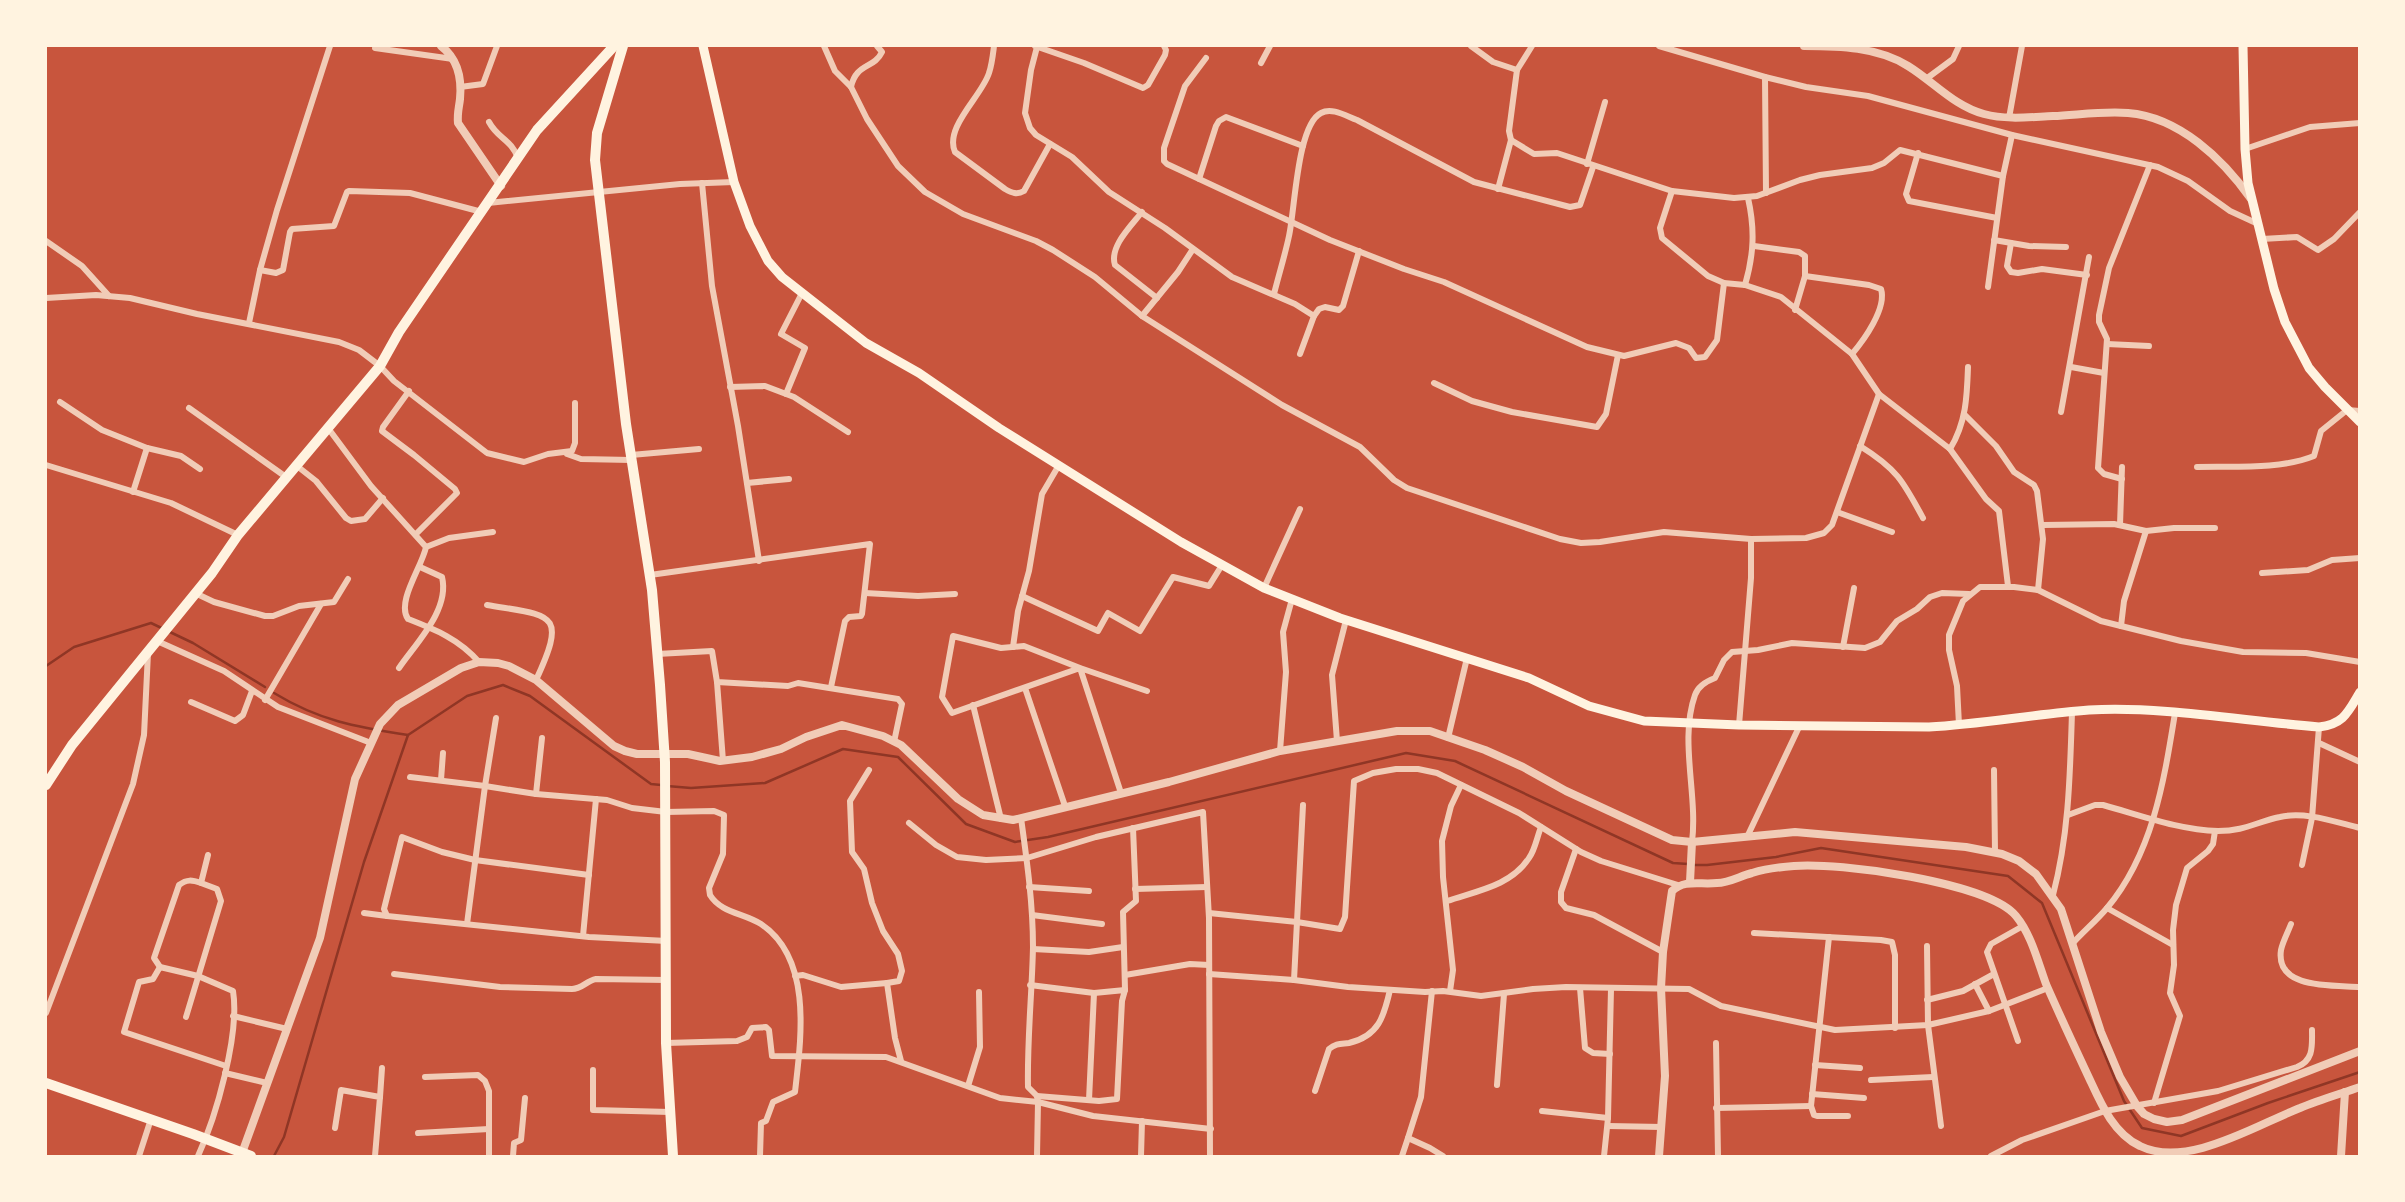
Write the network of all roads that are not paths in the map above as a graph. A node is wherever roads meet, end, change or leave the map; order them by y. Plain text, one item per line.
1 (330, 46) edge
2 (441, 46) edge
3 (497, 46) edge
4 (614, 46) edge
5 (623, 46) edge
6 (703, 46) edge
7 (824, 46) edge
8 (877, 46) edge
9 (994, 46) edge
10 (1035, 46) edge
11 (1164, 46) edge
12 (1270, 46) edge
13 (1471, 46) edge
14 (1532, 46) edge
15 (1659, 46) edge
16 (1804, 46) edge
17 (1959, 46) edge
18 (2022, 46) edge
19 (2243, 46) edge
20 (375, 48) dead end
21 (1206, 58) dead end
22 (455, 60) junction
23 (1261, 63) dead end
24 (1517, 70) junction
25 (1765, 77) junction
26 (1926, 79) junction
27 (460, 87) junction
28 (851, 87) junction
29 (1605, 103) dead end
30 (2009, 118) junction
31 (489, 122) dead end
32 (2360, 123) edge
33 (2012, 135) junction
34 (1511, 140) junction
35 (1051, 144) junction
36 (1303, 146) junction
37 (2245, 149) junction
38 (1918, 153) junction
39 (518, 158) junction
40 (1590, 165) junction
41 (2150, 165) junction
42 (2003, 176) junction
43 (1199, 179) junction
44 (734, 182) junction
45 (702, 183) junction
46 (501, 186) junction
47 (1499, 190) junction
48 (1672, 191) junction
49 (1766, 193) junction
50 (600, 194) junction
51 (1748, 198) junction
52 (2251, 199) junction
53 (485, 207) junction
54 (1142, 212) junction
55 (2360, 212) edge
56 (1997, 218) junction
57 (1292, 221) junction
58 (2256, 223) junction
59 (2262, 239) junction
60 (46, 240) edge
61 (1994, 240) junction
62 (2011, 243) junction
63 (1754, 246) junction
64 (2067, 247) dead end
65 (1193, 249) junction
66 (1359, 251) junction
67 (2089, 257) dead end
68 (260, 270) junction
69 (2087, 275) junction
70 (1805, 276) junction
71 (1724, 283) junction
72 (1745, 285) junction
73 (1988, 288) dead end
74 (802, 293) junction
75 (1274, 294) junction
76 (109, 296) junction
77 (46, 298) edge
78 (1157, 298) junction
79 (1795, 310) junction
80 (1142, 316) junction
81 (1314, 316) junction
82 (248, 323) junction
83 (2107, 344) junction
84 (2149, 346) dead end
85 (1300, 354) dead end
86 (1852, 354) junction
87 (1618, 355) junction
88 (380, 366) junction
89 (2071, 367) junction
90 (1968, 368) dead end
91 (2104, 373) junction
92 (1434, 383) dead end
93 (730, 387) junction
94 (409, 391) junction
95 (786, 394) junction
96 (1879, 394) junction
97 (60, 402) dead end
98 (575, 403) dead end
99 (188, 408) dead end
100 (2347, 410) junction
101 (2360, 411) edge
102 (2061, 412) dead end
103 (1965, 415) junction
104 (2360, 422) edge
105 (328, 428) junction
106 (848, 432) dead end
107 (1860, 446) junction
108 (147, 448) junction
109 (699, 449) dead end
110 (1950, 449) junction
111 (566, 453) junction
112 (631, 458) junction
113 (46, 465) edge
114 (1059, 465) junction
115 (297, 466) junction
116 (2122, 467) dead end
117 (2197, 467) dead end
118 (200, 469) dead end
119 (286, 477) junction
120 (789, 479) dead end
121 (2122, 479) junction
122 (747, 483) junction
123 (133, 492) junction
124 (383, 498) junction
125 (1300, 509) dead end
126 (1837, 512) junction
127 (1923, 518) dead end
128 (2043, 525) junction
129 (2120, 525) junction
130 (2215, 528) dead end
131 (2146, 531) junction
132 (493, 532) dead end
133 (1892, 532) dead end
134 (416, 534) junction
135 (238, 535) junction
136 (1751, 539) junction
137 (426, 547) junction
138 (2360, 558) edge
139 (759, 561) junction
140 (1222, 565) junction
141 (420, 566) junction
142 (2262, 573) dead end
143 (650, 575) junction
144 (348, 579) dead end
145 (2008, 586) junction
146 (1264, 588) junction
147 (1854, 588) dead end
148 (2038, 590) junction
149 (195, 593) junction
150 (865, 593) junction
151 (955, 594) dead end
152 (1969, 594) junction
153 (1022, 596) junction
154 (1292, 599) junction
155 (321, 604) junction
156 (487, 605) dead end
157 (1346, 620) junction
158 (427, 626) junction
159 (2121, 626) junction
160 (159, 638) junction
161 (1013, 647) junction
162 (1843, 647) junction
163 (1745, 652) junction
164 (148, 653) junction
165 (657, 653) junction
166 (1467, 658) junction
167 (479, 662) junction
168 (2360, 662) edge
169 (399, 668) dead end
170 (1080, 668) junction
171 (536, 680) junction
172 (717, 682) junction
173 (831, 687) junction
174 (1025, 688) junction
175 (252, 691) junction
176 (1147, 691) dead end
177 (2360, 692) edge
178 (265, 700) junction
179 (191, 702) dead end
180 (973, 705) junction
181 (2072, 712) junction
182 (2175, 713) junction
183 (496, 718) dead end
184 (1690, 723) junction
185 (1739, 725) junction
186 (1800, 725) junction
187 (1959, 725) junction
188 (2319, 727) junction
189 (542, 737) dead end
190 (1448, 738) junction
191 (373, 739) junction
192 (1337, 741) junction
193 (894, 742) junction
194 (2319, 743) junction
195 (1280, 751) junction
196 (443, 753) dead end
197 (665, 757) junction
198 (723, 761) junction
199 (2360, 762) edge
200 (869, 770) dead end
201 (1994, 771) dead end
202 (410, 777) dead end
203 (441, 780) junction
204 (46, 785) edge
205 (1461, 785) junction
206 (485, 786) junction
207 (1121, 793) junction
208 (536, 794) junction
209 (596, 799) junction
210 (1303, 805) dead end
211 (1065, 806) junction
212 (666, 807) junction
213 (2068, 815) junction
214 (2312, 818) junction
215 (1001, 819) junction
216 (2154, 819) junction
217 (909, 822) dead end
218 (1022, 822) junction
219 (1541, 827) junction
220 (1133, 828) junction
221 (2360, 828) edge
222 (2215, 831) junction
223 (1748, 835) junction
224 (1692, 842) junction
225 (1576, 849) junction
226 (1995, 852) junction
227 (208, 855) dead end
228 (1026, 856) junction
229 (475, 860) junction
230 (2302, 865) dead end
231 (589, 875) junction
232 (1690, 878) junction
233 (201, 883) junction
234 (1678, 885) junction
235 (1030, 887) junction
236 (1207, 887) junction
237 (1135, 889) junction
238 (1090, 891) dead end
239 (2053, 895) junction
240 (1447, 901) junction
241 (2108, 908) junction
242 (1209, 913) junction
243 (364, 914) dead end
244 (1032, 915) junction
245 (387, 916) junction
246 (1297, 922) junction
247 (467, 924) junction
248 (1102, 924) dead end
249 (2291, 924) dead end
250 (2023, 926) junction
251 (1754, 933) dead end
252 (583, 936) junction
253 (1829, 937) junction
254 (667, 941) junction
255 (2073, 943) junction
256 (2173, 945) junction
257 (1927, 946) dead end
258 (1123, 947) junction
259 (1033, 948) junction
260 (1663, 952) junction
261 (1209, 965) junction
262 (160, 967) junction
263 (394, 974) dead end
264 (1209, 974) junction
265 (1994, 974) junction
266 (795, 975) junction
267 (1125, 975) junction
268 (198, 976) junction
269 (667, 980) junction
270 (1294, 980) junction
271 (887, 983) junction
272 (1975, 984) junction
273 (1030, 985) junction
274 (2360, 987) edge
275 (1580, 988) junction
276 (1661, 988) junction
277 (2048, 988) junction
278 (1611, 989) junction
279 (1125, 990) junction
280 (1390, 990) junction
281 (1450, 991) junction
282 (979, 992) dead end
283 (1432, 992) junction
284 (1094, 993) junction
285 (1504, 994) junction
286 (1927, 1000) junction
287 (2006, 1005) junction
288 (1989, 1011) junction
289 (46, 1013) edge
290 (233, 1016) junction
291 (186, 1017) dead end
292 (1928, 1025) junction
293 (1818, 1028) junction
294 (1895, 1028) junction
295 (287, 1029) junction
296 (2312, 1030) dead end
297 (2018, 1041) dead end
298 (666, 1043) junction
299 (1716, 1043) dead end
300 (2360, 1051) edge
301 (1610, 1054) junction
302 (799, 1056) junction
303 (901, 1061) junction
304 (1815, 1065) junction
305 (382, 1068) dead end
306 (1860, 1068) dead end
307 (225, 1069) junction
308 (593, 1070) dead end
309 (425, 1077) dead end
310 (1933, 1077) junction
311 (1871, 1080) dead end
312 (46, 1083) edge
313 (267, 1083) junction
314 (1497, 1085) dead end
315 (968, 1086) junction
316 (2360, 1087) edge
317 (1315, 1091) dead end
318 (2345, 1092) junction
319 (1812, 1094) junction
320 (380, 1097) junction
321 (525, 1098) dead end
322 (1864, 1098) dead end
323 (1037, 1099) junction
324 (1088, 1100) junction
325 (2154, 1103) junction
326 (1811, 1106) junction
327 (2136, 1106) junction
328 (1716, 1108) junction
329 (1542, 1111) dead end
330 (2107, 1111) junction
331 (670, 1112) junction
332 (1849, 1116) dead end
333 (151, 1119) junction
334 (1142, 1121) junction
335 (1608, 1122) junction
336 (1941, 1126) dead end
337 (1662, 1127) junction
338 (335, 1128) dead end
339 (489, 1129) junction
340 (1210, 1129) junction
341 (418, 1133) dead end
342 (206, 1138) junction
343 (1408, 1138) junction
344 (2152, 1153) edge
345 (246, 1155) edge
346 (139, 1157) edge
347 (198, 1157) edge
348 (375, 1157) edge
349 (489, 1157) edge
350 (513, 1157) edge
351 (673, 1157) edge
352 (760, 1157) edge
353 (1037, 1157) edge
354 (1141, 1157) edge
355 (1210, 1157) edge
356 (1402, 1157) edge
357 (1443, 1157) edge
358 (1604, 1157) edge
359 (1659, 1157) edge
360 (1718, 1157) edge
361 (1991, 1157) edge
362 (2341, 1157) edge

1 - 68 street
2 - 22 street
3 - 27 street
4 - 39 main road
5 - 50 main road
6 - 44 main road
7 - 28 street
8 - 28 street
9 - 35 street
10 - 11 street
10 - 35 street
12 - 23 street
13 - 24 street
14 - 24 street
15 - 25 street
16 - 26 street
17 - 26 street
18 - 30 street
19 - 37 main road
20 - 22 street
21 - 43 street
22 - 27 street
24 - 34 street
25 - 33 street
25 - 49 street
26 - 30 street
27 - 46 street
28 - 80 street
29 - 40 street
30 - 52 street
31 - 39 street
32 - 37 street
33 - 41 street
33 - 42 street
34 - 40 street
34 - 47 street
35 - 54 street
36 - 43 street
36 - 47 street
36 - 57 street
37 - 52 main road
38 - 42 street
38 - 49 street
38 - 56 street
39 - 46 main road
40 - 47 street
40 - 48 street
41 - 58 street
41 - 83 street
42 - 56 street
43 - 57 street
44 - 45 street
44 - 74 main road
45 - 50 street
45 - 93 street
46 - 53 main road
48 - 51 street
48 - 71 street
49 - 51 street
50 - 53 street
50 - 112 main road
51 - 63 street
52 - 58 main road
53 - 68 street
53 - 88 main road
54 - 65 street
54 - 78 street
55 - 59 street
56 - 61 street
57 - 66 street
57 - 75 street
58 - 59 main road
59 - 100 main road
60 - 76 street
61 - 62 street
61 - 73 street
62 - 64 street
62 - 69 street
63 - 70 street
63 - 72 street
65 - 75 street
65 - 78 street
66 - 81 street
66 - 87 street
67 - 69 street
68 - 82 street
69 - 89 street
70 - 79 street
70 - 86 street
71 - 72 street
71 - 87 street
72 - 79 street
74 - 95 street
74 - 114 main road
75 - 81 street
76 - 77 street
76 - 82 street
78 - 80 street
79 - 86 street
80 - 136 street
81 - 85 street
82 - 88 street
83 - 84 street
83 - 91 street
86 - 96 street
87 - 92 street
88 - 94 street
88 - 105 main road
89 - 91 street
89 - 102 street
90 - 103 street
91 - 121 street
93 - 95 street
93 - 122 street
94 - 111 street
94 - 134 street
95 - 106 street
96 - 107 street
96 - 110 street
97 - 108 street
98 - 111 street
99 - 119 street
100 - 101 street
100 - 104 main road
100 - 117 street
103 - 110 street
103 - 128 street
105 - 115 main road
105 - 124 street
107 - 126 street
107 - 127 street
108 - 118 street
108 - 123 street
109 - 112 street
110 - 145 street
111 - 112 street
112 - 143 main road
113 - 123 street
114 - 140 main road
114 - 153 street
115 - 119 main road
115 - 124 street
116 - 121 street
119 - 135 main road
120 - 122 street
121 - 129 street
122 - 139 street
123 - 135 street
124 - 134 street
125 - 146 street
126 - 133 street
126 - 136 street
128 - 129 street
128 - 148 street
129 - 131 street
130 - 131 street
131 - 159 street
132 - 137 street
134 - 137 street
135 - 149 main road
136 - 163 street
137 - 141 street
138 - 142 street
139 - 143 street
139 - 150 street
140 - 146 main road
140 - 153 street
141 - 158 street
141 - 158 street
143 - 165 main road
144 - 155 street
145 - 148 street
145 - 152 street
146 - 154 main road
147 - 162 street
148 - 159 street
149 - 155 street
149 - 160 main road
150 - 151 street
150 - 173 street
152 - 162 street
152 - 187 street
153 - 161 street
154 - 157 main road
154 - 195 street
155 - 178 street
156 - 171 street
157 - 166 main road
157 - 192 street
158 - 167 street
158 - 169 street
159 - 168 street
160 - 164 main road
160 - 175 street
161 - 170 street
161 - 180 street
162 - 163 street
163 - 184 street
163 - 185 street
164 - 204 main road
164 - 289 street
165 - 172 street
165 - 197 main road
166 - 184 main road
166 - 190 street
167 - 171 street
167 - 191 street
170 - 174 street
170 - 176 street
170 - 207 street
171 - 197 street
172 - 173 street
172 - 198 street
173 - 193 street
174 - 180 street
174 - 211 street
175 - 178 street
175 - 179 street
177 - 188 main road
178 - 191 street
180 - 215 street
181 - 182 main road
181 - 187 main road
181 - 213 street
182 - 188 main road
182 - 216 street
183 - 206 street
184 - 185 main road
184 - 224 street
185 - 186 main road
186 - 187 main road
186 - 223 street
188 - 194 street
189 - 208 street
190 - 192 street
190 - 224 street
191 - 295 street
192 - 195 street
193 - 198 street
193 - 215 street
194 - 199 street
194 - 214 street
195 - 207 street
196 - 203 street
197 - 198 street
197 - 212 main road
200 - 271 street
201 - 226 street
202 - 203 street
203 - 206 street
205 - 219 street
205 - 240 street
205 - 246 street
206 - 208 street
206 - 229 street
207 - 211 street
208 - 209 street
209 - 212 street
209 - 231 street
210 - 246 street
211 - 218 street
212 - 254 main road
212 - 266 street
213 - 216 street
213 - 239 street
214 - 221 street
214 - 222 street
214 - 230 street
215 - 218 street
216 - 222 street
216 - 241 street
217 - 228 street
218 - 228 street
219 - 225 street
219 - 240 street
220 - 228 street
220 - 236 street
220 - 237 street
222 - 256 street
223 - 224 street
223 - 226 street
224 - 232 street
225 - 234 street
225 - 260 street
226 - 239 street
227 - 233 street
228 - 235 street
229 - 231 street
229 - 245 street
229 - 247 street
231 - 252 street
232 - 234 street
232 - 250 street
233 - 262 street
233 - 268 street
234 - 260 street
235 - 238 street
235 - 244 street
236 - 237 street
236 - 242 street
237 - 258 street
239 - 255 street
240 - 281 street
241 - 255 street
241 - 256 street
242 - 246 street
242 - 261 street
243 - 245 street
244 - 248 street
244 - 259 street
245 - 247 street
246 - 270 street
247 - 252 street
249 - 274 street
250 - 265 street
250 - 277 street
251 - 253 street
252 - 254 street
253 - 293 street
253 - 294 street
254 - 269 main road
255 - 327 street
256 - 325 street
257 - 286 street
258 - 259 street
258 - 267 street
259 - 273 street
260 - 276 street
261 - 264 street
261 - 267 street
262 - 268 street
262 - 307 street
263 - 269 street
264 - 270 street
264 - 340 street
265 - 272 street
265 - 287 street
266 - 271 street
266 - 302 street
267 - 279 street
268 - 290 street
268 - 291 street
269 - 298 main road
270 - 280 street
271 - 303 street
272 - 286 street
272 - 288 street
273 - 284 street
273 - 323 street
275 - 278 street
275 - 285 street
275 - 301 street
276 - 278 street
276 - 293 street
276 - 337 street
277 - 287 street
277 - 330 street
278 - 301 street
279 - 284 street
279 - 324 street
280 - 283 street
280 - 317 street
281 - 283 street
281 - 285 street
282 - 315 street
283 - 343 street
284 - 324 street
285 - 314 street
286 - 292 street
287 - 288 street
287 - 297 street
288 - 292 street
290 - 295 street
290 - 307 street
292 - 294 street
292 - 310 street
293 - 294 street
293 - 304 street
295 - 313 street
296 - 325 street
298 - 302 street
298 - 331 main road
299 - 328 street
300 - 327 street
301 - 335 street
302 - 303 street
302 - 352 street
303 - 315 street
304 - 306 street
304 - 319 street
305 - 320 street
307 - 313 street
307 - 342 street
308 - 331 street
309 - 339 street
310 - 311 street
310 - 336 street
312 - 333 main road
313 - 345 street
315 - 323 street
316 - 318 street
318 - 344 street
318 - 362 street
319 - 322 street
319 - 326 street
320 - 338 street
320 - 348 street
321 - 350 street
323 - 324 street
323 - 334 street
323 - 353 street
325 - 327 street
326 - 328 street
326 - 332 street
327 - 330 street
328 - 360 street
329 - 335 street
330 - 344 street
330 - 361 street
331 - 351 main road
333 - 342 main road
333 - 346 street
334 - 340 street
334 - 354 street
335 - 337 street
335 - 358 street
337 - 359 street
339 - 341 street
339 - 349 street
340 - 355 street
342 - 345 main road
342 - 347 street
343 - 356 street
343 - 357 street

